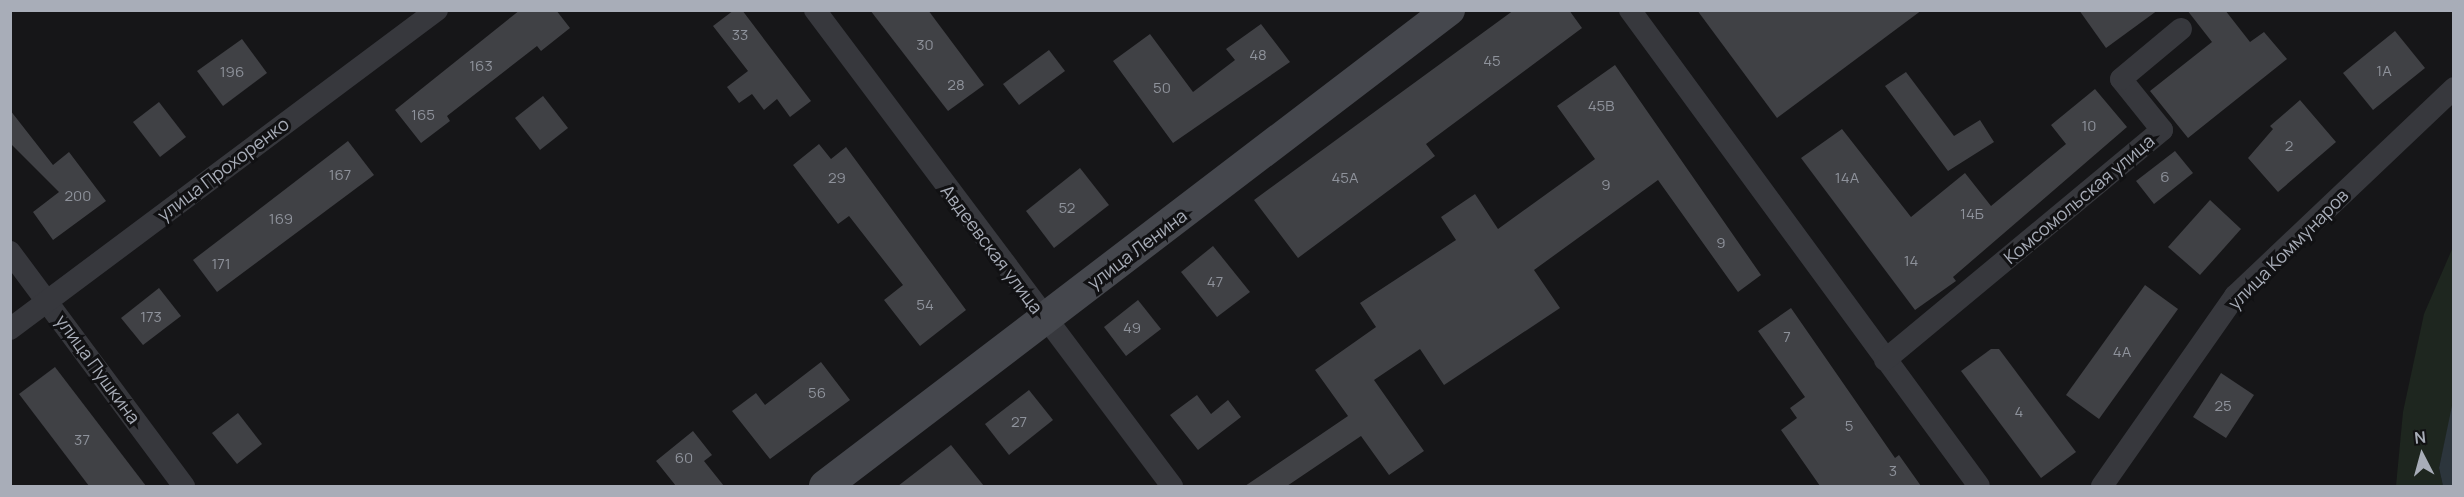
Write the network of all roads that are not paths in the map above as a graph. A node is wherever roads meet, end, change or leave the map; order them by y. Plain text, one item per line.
1 (437, 10) edge
2 (815, 10) edge
3 (1449, 10) edge
4 (1630, 10) edge
5 (2181, 29) dead end
6 (2454, 88) edge
7 (10, 252) edge
8 (47, 299) junction
9 (1045, 320) junction
10 (10, 329) edge
11 (1886, 360) junction
12 (184, 486) edge
13 (825, 486) edge
14 (1172, 486) edge
15 (1979, 486) edge
16 (2102, 486) edge

1 - 8 street, улица Прохоренко
2 - 9 street, Авдеевская улица
3 - 9 main road, улица Ленина
4 - 11 street
5 - 11 street, Комсомольская улица
6 - 16 street, улица Коммунаров
7 - 8 street, улица Пушкина
8 - 10 street, улица Прохоренко
8 - 12 street, улица Пушкина
9 - 13 main road, улица Ленина
9 - 14 street, Авдеевская улица
11 - 15 street

